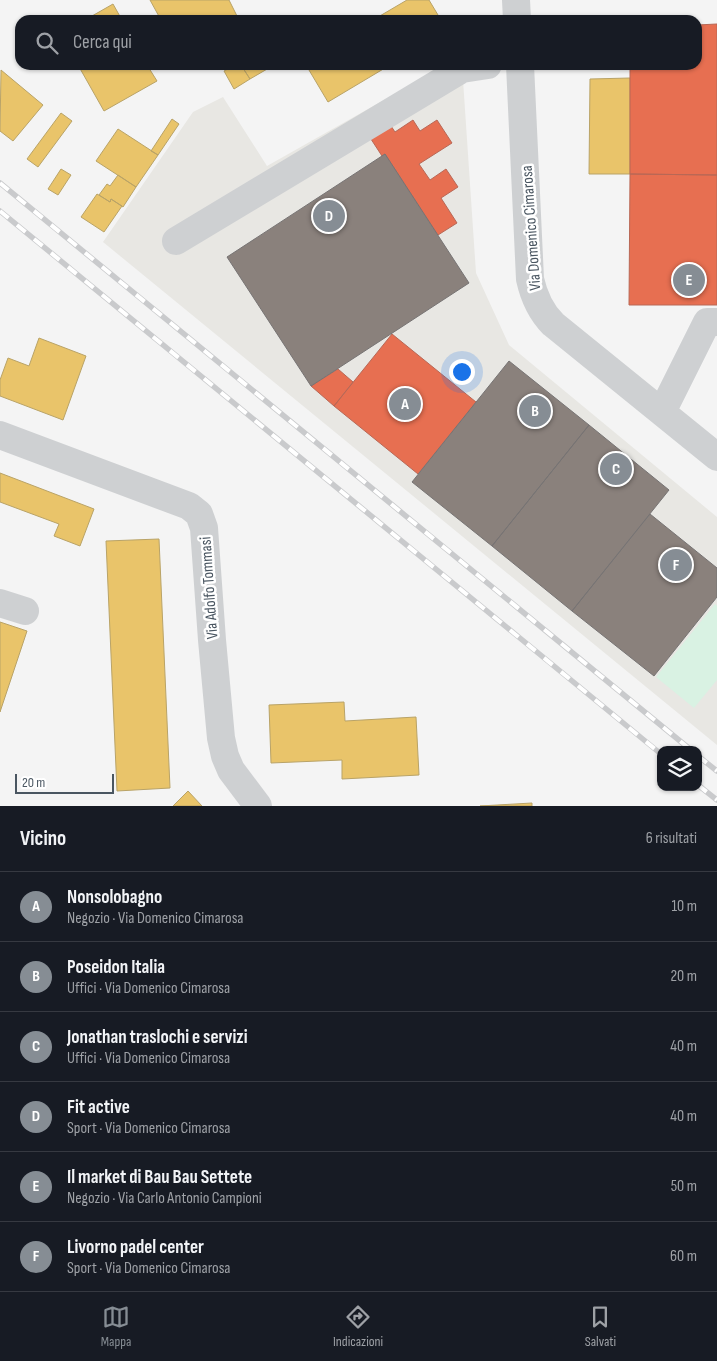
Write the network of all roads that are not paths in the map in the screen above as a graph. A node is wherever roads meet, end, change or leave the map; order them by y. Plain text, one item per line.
1 (516, 0) edge
2 (518, 15) edge
3 (460, 70) edge
4 (520, 70) edge
5 (176, 241) dead end
6 (717, 322) edge
7 (662, 412) junction
8 (0, 435) edge
9 (717, 457) edge
10 (258, 806) edge

1 - 2 street
3 - 5 street
4 - 7 street, Via Domenico Cimarosa
6 - 7 street
7 - 9 street, Via Domenico Cimarosa
8 - 10 street, Via Adolfo Tommasi

